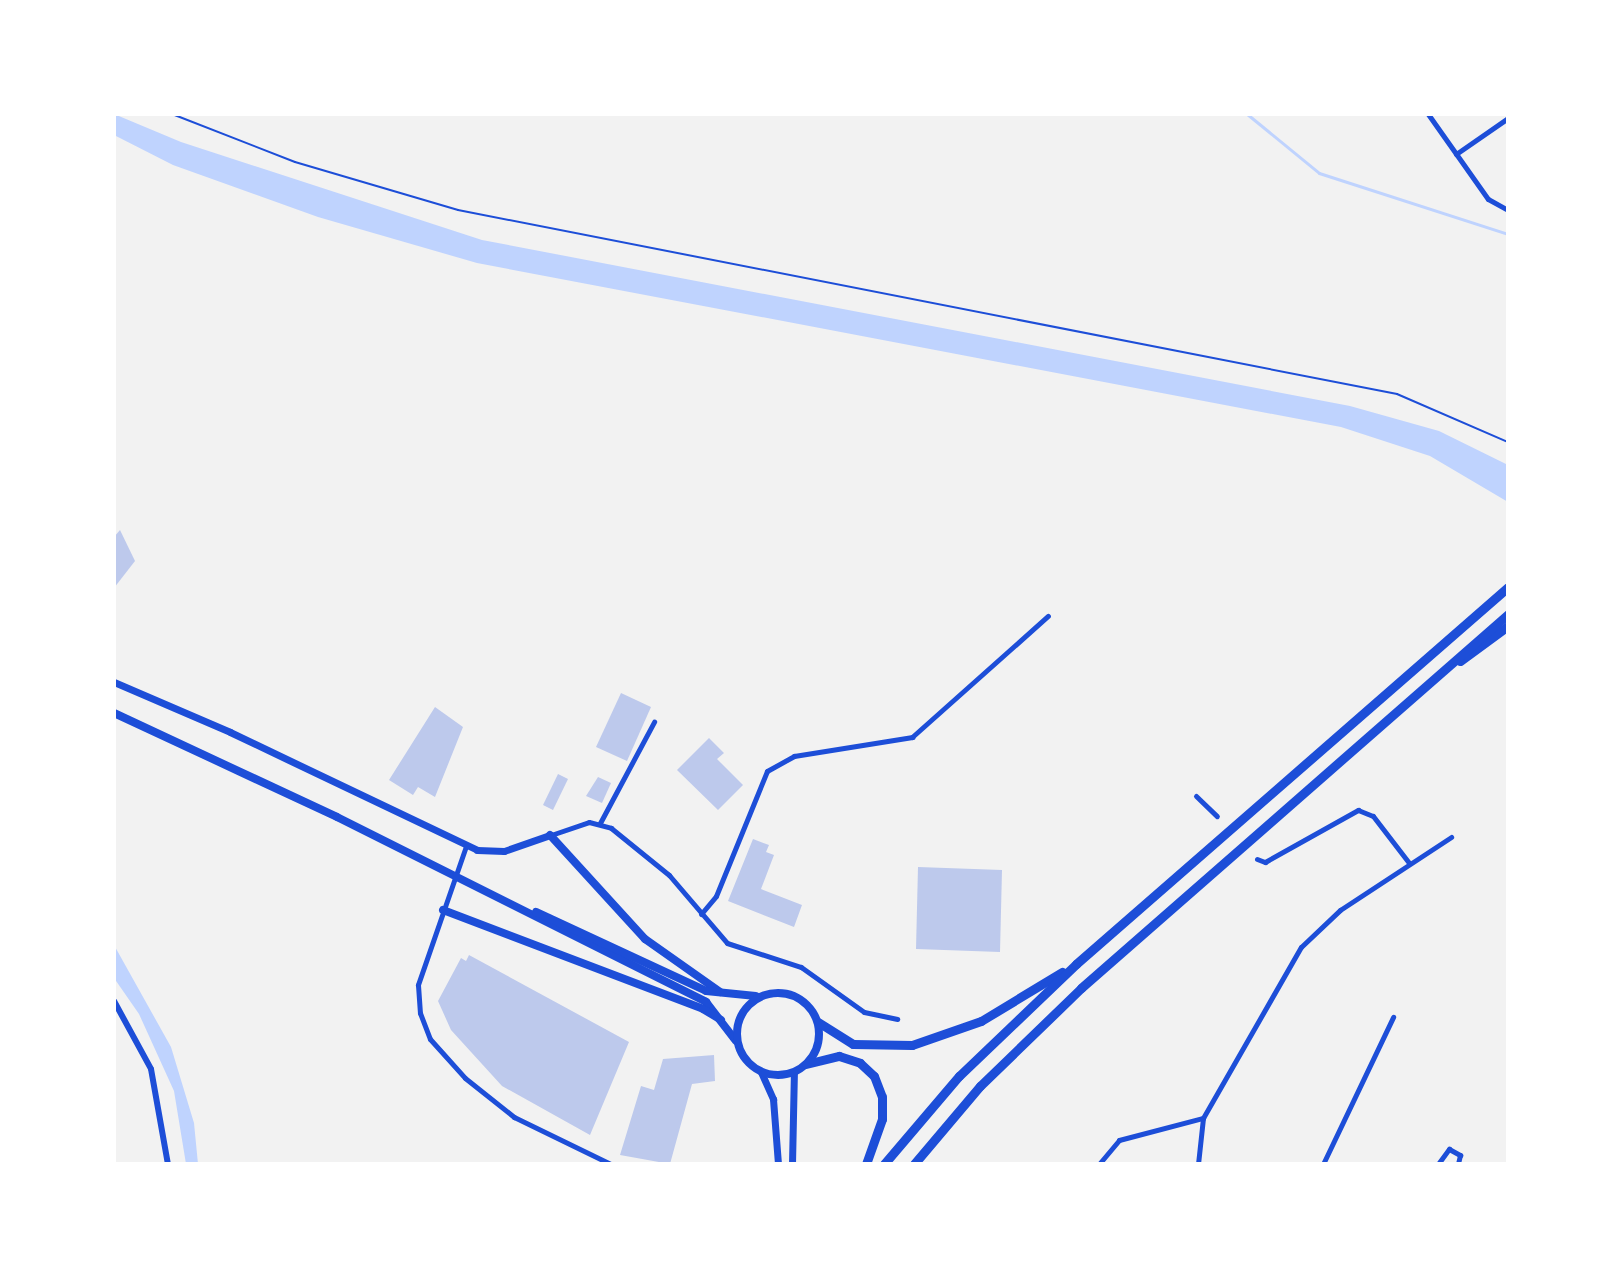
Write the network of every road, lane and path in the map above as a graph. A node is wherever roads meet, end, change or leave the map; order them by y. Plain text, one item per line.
1 (172, 114) edge
2 (1428, 114) edge
3 (1508, 118) edge
4 (1456, 154) junction
5 (1508, 210) edge
6 (1508, 442) edge
7 (1508, 587) edge
8 (1508, 614) edge
9 (1048, 616) dead end
10 (1508, 626) edge
11 (1453, 663) junction
12 (114, 682) edge
13 (114, 713) edge
14 (654, 722) dead end
15 (1196, 796) dead end
16 (1217, 816) dead end
17 (600, 823) junction
18 (550, 835) junction
19 (1451, 837) dead end
20 (466, 846) junction
21 (1257, 859) dead end
22 (1409, 863) junction
23 (520, 907) junction
24 (443, 910) junction
25 (701, 914) junction
26 (1076, 964) junction
27 (728, 996) junction
28 (759, 996) junction
29 (114, 1001) edge
30 (1393, 1017) dead end
31 (897, 1019) dead end
32 (818, 1022) junction
33 (725, 1023) junction
34 (736, 1041) junction
35 (806, 1064) junction
36 (761, 1072) junction
37 (794, 1072) junction
38 (1203, 1118) junction
39 (168, 1164) edge
40 (611, 1164) edge
41 (778, 1164) edge
42 (792, 1164) edge
43 (866, 1164) edge
44 (884, 1164) edge
45 (914, 1164) edge
46 (1099, 1164) edge
47 (1198, 1164) edge
48 (1323, 1164) edge
49 (1438, 1164) edge
50 (1458, 1164) edge

1 - 6 path
2 - 4 street
3 - 4 street
4 - 5 street
7 - 26 highway
8 - 11 highway
9 - 25 street
10 - 11 highway
11 - 45 highway
12 - 20 main road
13 - 23 main road
14 - 17 street
15 - 16 street
17 - 18 street
17 - 25 street
18 - 20 main road
18 - 27 main road
19 - 22 street
20 - 24 street
21 - 22 street
22 - 38 street
23 - 27 main road
23 - 33 main road
24 - 33 main road
24 - 40 street
25 - 31 street
26 - 32 highway
26 - 44 highway
27 - 28 main road
28 - 32 main road
28 - 34 main road
29 - 39 street
30 - 48 street
32 - 35 main road
33 - 34 main road
34 - 36 main road
35 - 37 main road
35 - 43 highway
36 - 37 main road
36 - 41 main road
37 - 42 main road
38 - 46 street
38 - 47 street
49 - 50 street

